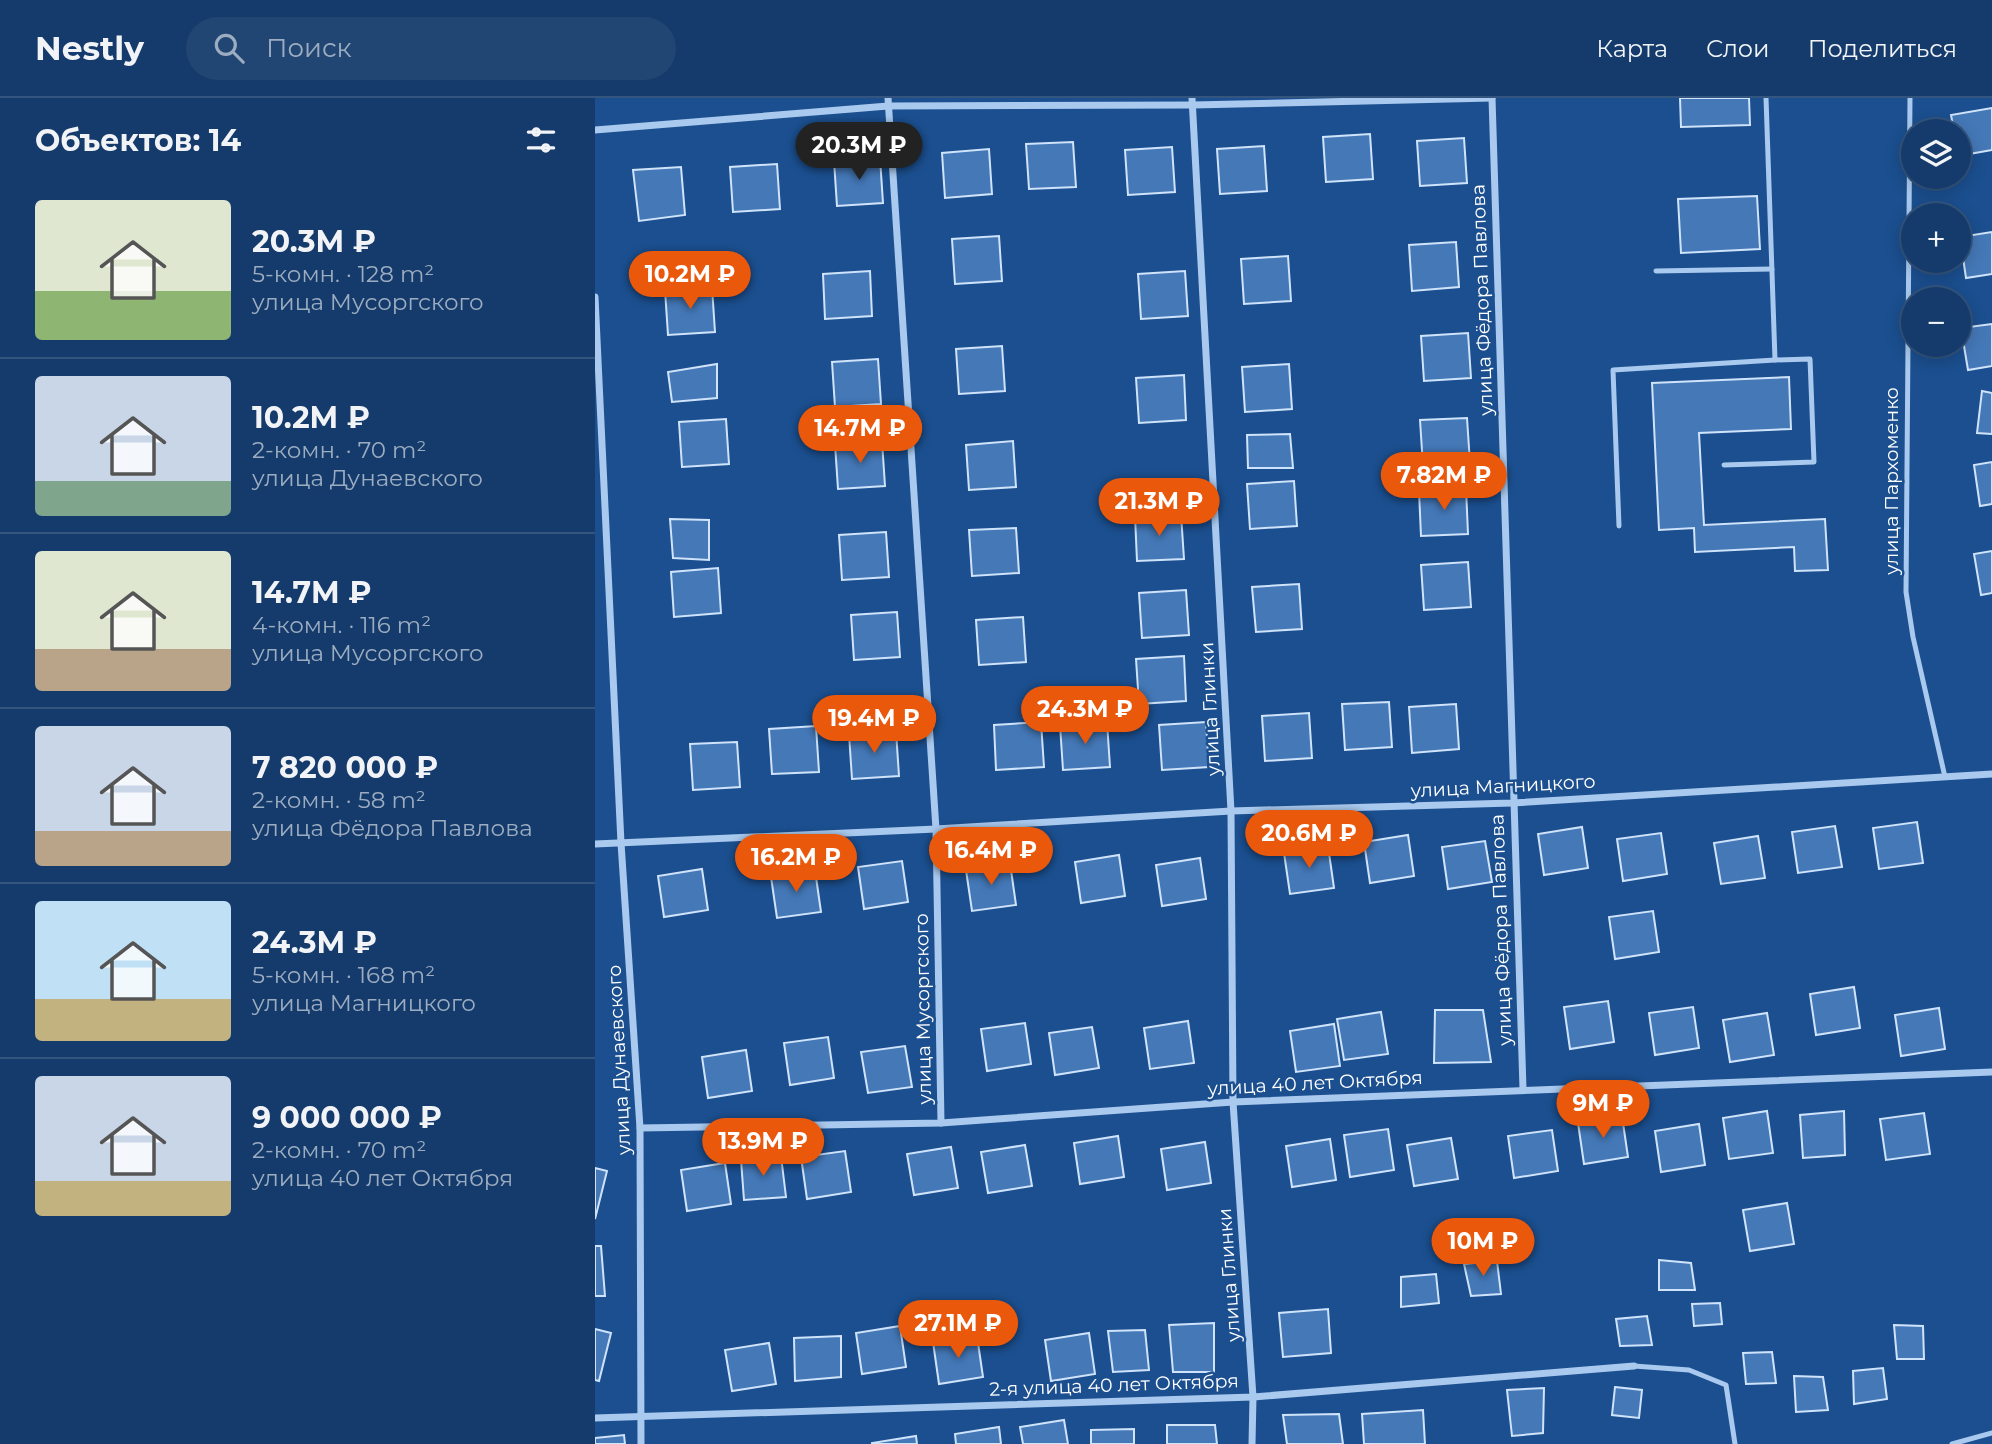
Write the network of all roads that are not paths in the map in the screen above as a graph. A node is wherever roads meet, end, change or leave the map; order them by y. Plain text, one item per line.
1 (1492, 98) edge
2 (1766, 98) edge
3 (1910, 98) edge
4 (888, 102) edge
5 (1192, 102) edge
6 (595, 130) edge
7 (1772, 269) junction
8 (1656, 271) dead end
9 (595, 297) edge
10 (1775, 360) junction
11 (1724, 465) dead end
12 (1619, 526) dead end
13 (1992, 774) edge
14 (1945, 777) junction
15 (1512, 803) junction
16 (1231, 811) junction
17 (936, 829) junction
18 (621, 843) junction
19 (595, 844) edge
20 (1992, 1072) edge
21 (1523, 1089) junction
22 (1233, 1102) junction
23 (941, 1123) junction
24 (640, 1128) junction
25 (1634, 1366) joint
26 (1253, 1397) junction
27 (640, 1416) junction
28 (595, 1418) edge
29 (1992, 1433) edge
30 (641, 1444) edge
31 (1252, 1444) edge
32 (1735, 1444) edge
33 (1952, 1444) edge

1 - 5 street
1 - 15 street, улица Фёдора Павлова
2 - 7 lane
3 - 14 lane, улица Пархоменко
4 - 5 street
4 - 6 street
4 - 17 street, улица Мусоргского
5 - 16 street, улица Глинки
7 - 8 lane
7 - 10 lane
9 - 18 street, улица Дунаевского
10 - 11 lane
10 - 12 lane
13 - 14 street, улица Магницкого
14 - 15 street, улица Магницкого
15 - 16 street, улица Магницкого
15 - 21 street, улица Фёдора Павлова
16 - 17 street, улица Магницкого
16 - 22 street, улица Глинки
17 - 18 street, улица Магницкого
17 - 23 street, улица Мусоргского
18 - 19 street, улица Магницкого
18 - 24 street, улица Дунаевского
20 - 21 street, улица 40 лет Октября
21 - 22 street, улица 40 лет Октября
22 - 23 street, улица 40 лет Октября
22 - 26 street, улица Глинки
23 - 24 street, улица 40 лет Октября
24 - 27 street, улица Дунаевского
25 - 26 street, 2-я улица 40 лет Октября
25 - 32 lane
26 - 27 street, 2-я улица 40 лет Октября
26 - 31 street, улица Глинки
27 - 28 street, 2-я улица 40 лет Октября
27 - 30 street, улица Дунаевского
29 - 33 lane

